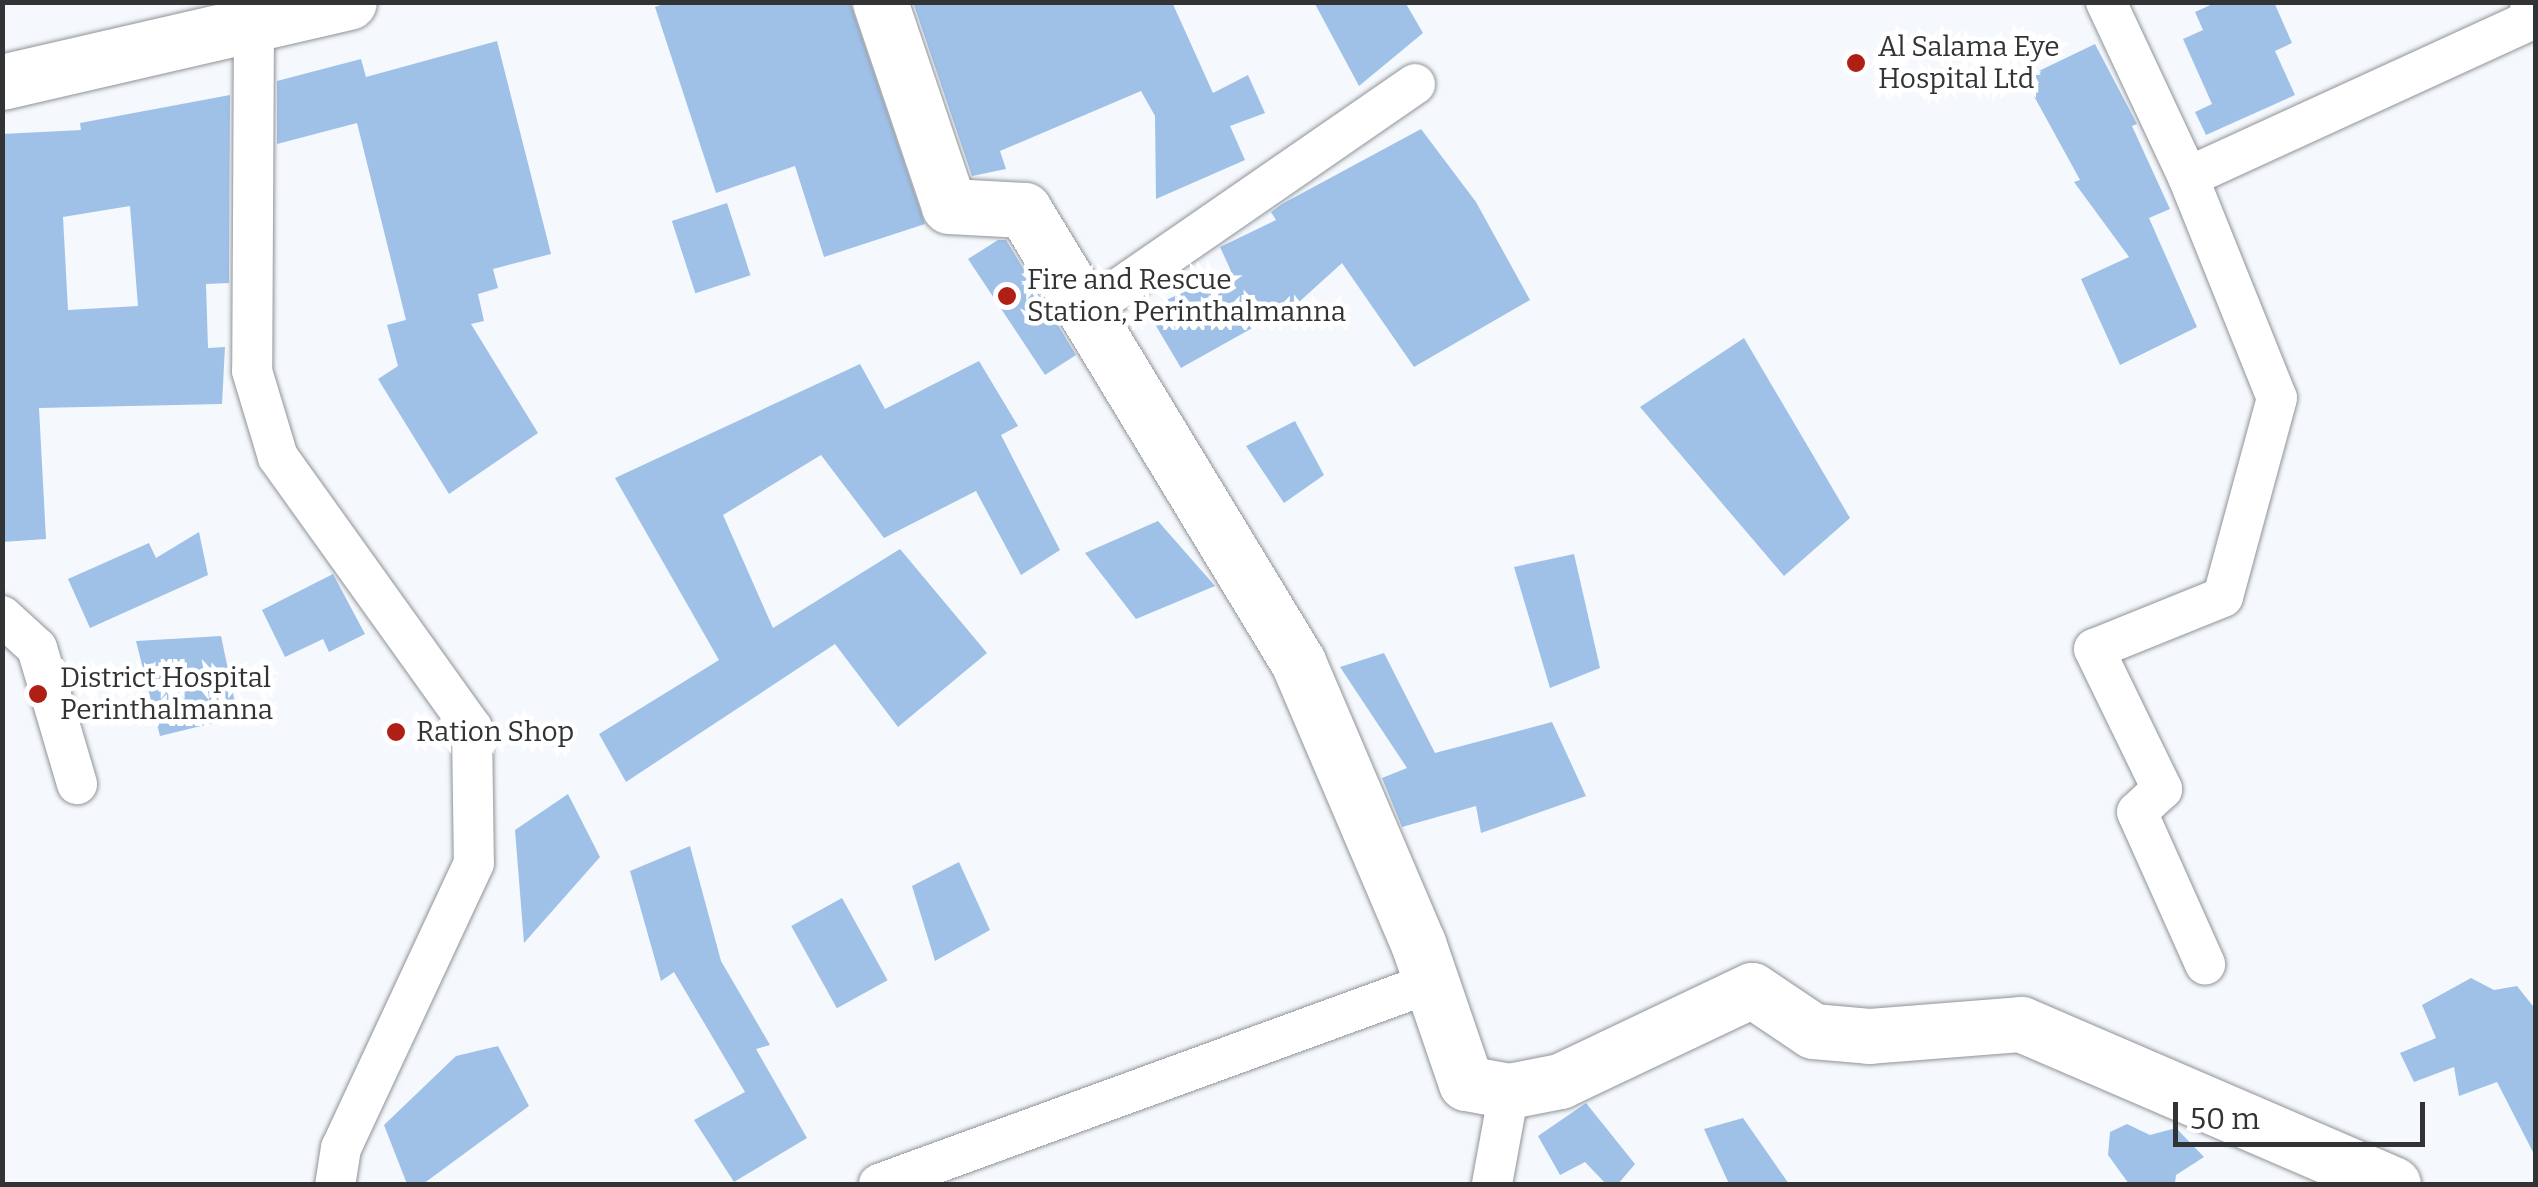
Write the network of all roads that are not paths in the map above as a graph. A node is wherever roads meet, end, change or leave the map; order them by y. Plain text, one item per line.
1 (349, 2) edge
2 (880, 2) edge
3 (2106, 2) edge
4 (2533, 2) edge
5 (254, 24) junction
6 (2, 82) edge
7 (1415, 84) dead end
8 (2188, 177) junction
9 (1089, 309) junction
10 (2, 616) edge
11 (77, 784) dead end
12 (2205, 964) dead end
13 (1430, 983) junction
14 (1509, 1091) junction
15 (334, 1184) edge
16 (879, 1184) edge
17 (1492, 1184) edge
18 (2393, 1184) edge

1 - 5 main road
2 - 9 main road
3 - 8 street
4 - 8 street
5 - 6 main road
5 - 15 street
7 - 9 street
8 - 12 street
9 - 13 main road
10 - 11 street
13 - 14 main road
13 - 16 street
14 - 17 street
14 - 18 main road

